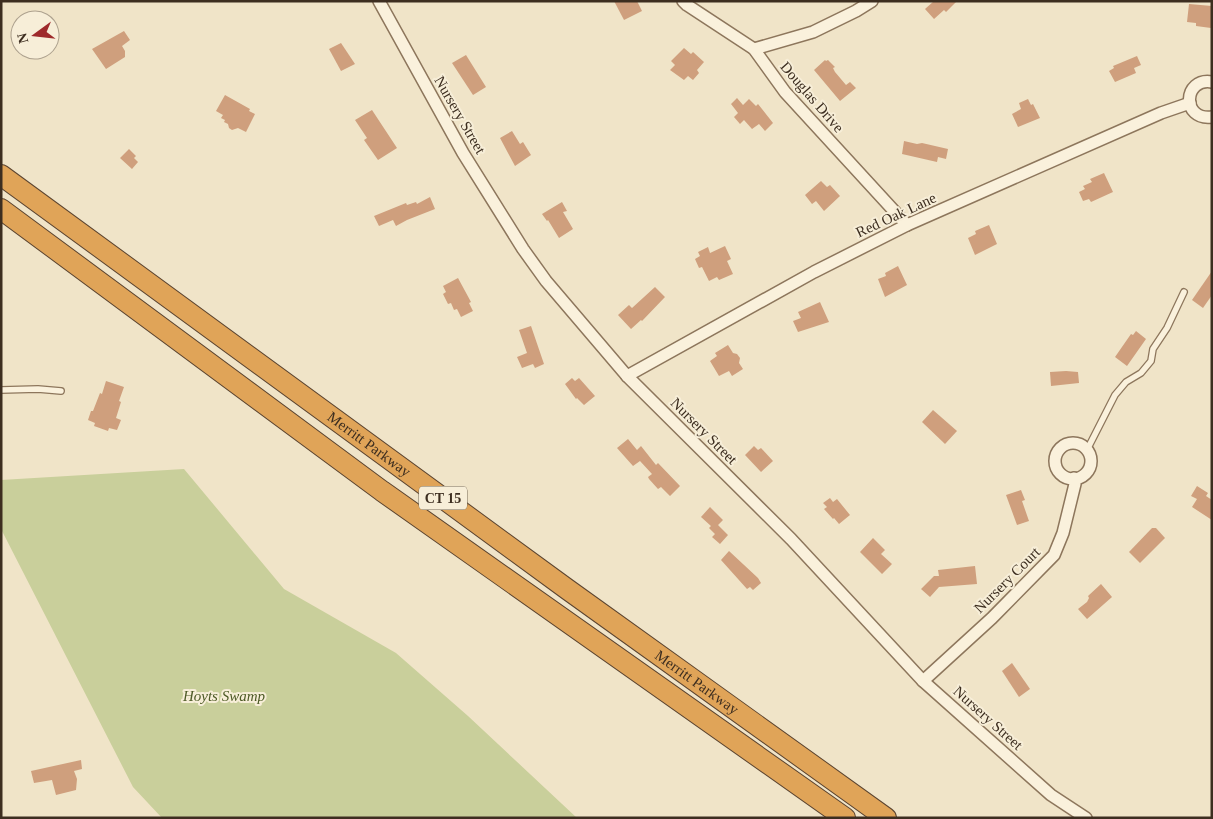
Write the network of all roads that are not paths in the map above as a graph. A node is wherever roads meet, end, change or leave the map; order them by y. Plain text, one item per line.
1 (379, 1) edge
2 (683, 1) edge
3 (872, 1) edge
4 (754, 49) junction
5 (1212, 82) edge
6 (1190, 104) junction
7 (1212, 117) edge
8 (1, 174) edge
9 (1, 209) edge
10 (907, 225) junction
11 (1184, 292) dead end
12 (627, 376) junction
13 (1, 390) edge
14 (61, 391) dead end
15 (1085, 448) junction
16 (1074, 478) junction
17 (923, 681) junction
18 (845, 818) edge
19 (886, 818) edge
20 (1086, 818) edge

1 - 12 street, Nursery Street
2 - 4 street, Douglas Drive
3 - 4 street
4 - 10 street, Douglas Drive
5 - 6 street
6 - 7 street
6 - 10 street, Red Oak Lane
8 - 19 highway, Merritt Parkway / CT 15
9 - 18 highway, Merritt Parkway / CT 15
10 - 12 street, Red Oak Lane
11 - 15 lane
12 - 17 street, Nursery Street
13 - 14 lane
15 - 16 street
15 - 16 street
16 - 17 street, Nursery Court
17 - 20 street, Nursery Street

